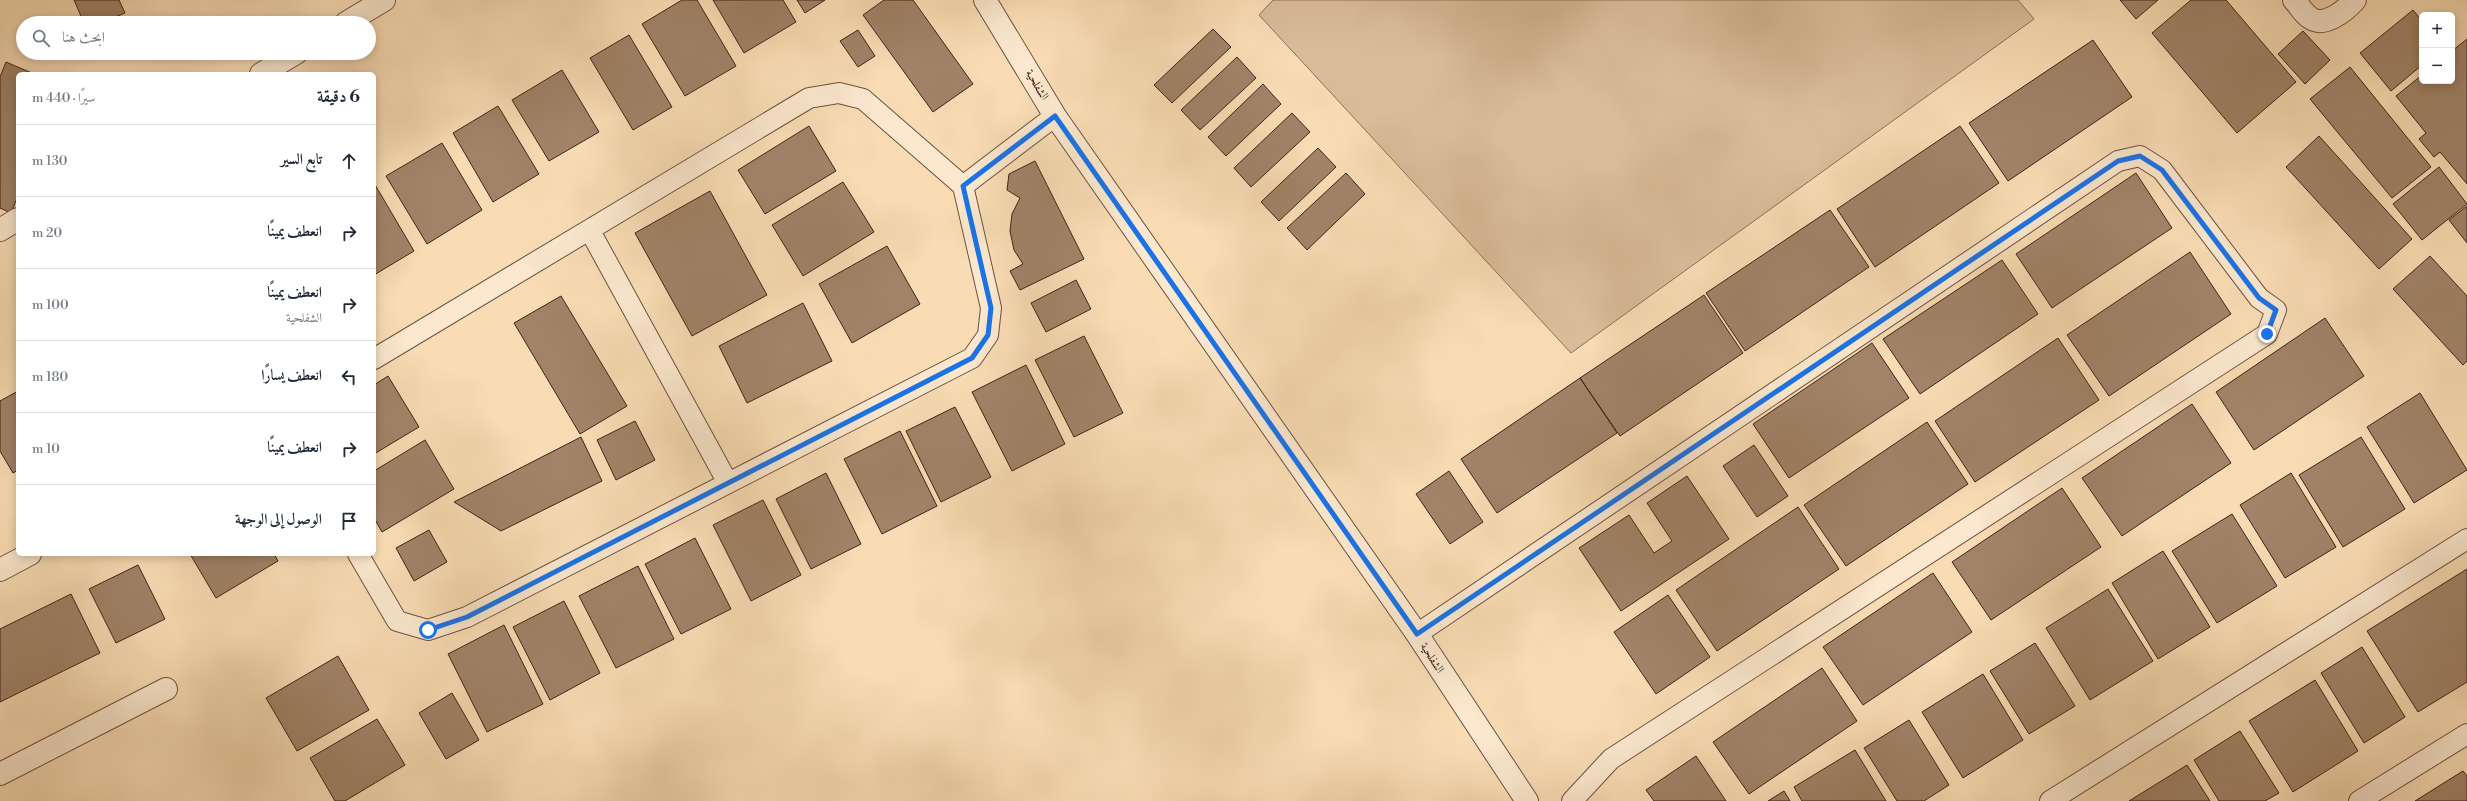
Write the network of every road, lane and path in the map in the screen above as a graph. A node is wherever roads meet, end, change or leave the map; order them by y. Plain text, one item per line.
1 (384, 0) edge
2 (985, 0) edge
3 (2294, 0) edge
4 (2355, 0) edge
5 (358, 16) edge
6 (284, 60) edge
7 (264, 72) edge
8 (1055, 116) junction
9 (963, 186) junction
10 (16, 220) edge
11 (0, 230) edge
12 (590, 231) junction
13 (376, 358) edge
14 (728, 483) junction
15 (2467, 539) edge
16 (26, 556) edge
17 (359, 556) edge
18 (0, 570) edge
19 (1417, 634) junction
20 (166, 689) dead end
21 (2467, 734) edge
22 (0, 774) edge
23 (1527, 801) edge
24 (1572, 801) edge
25 (2050, 801) edge
26 (2359, 801) edge

1 - 5 street
2 - 8 street, الشفلحية
3 - 4 street
6 - 7 street
8 - 9 lane
8 - 19 street, الشفلحية
9 - 12 lane
9 - 14 lane
10 - 11 street
12 - 13 lane
12 - 14 lane
14 - 17 lane
15 - 25 lane
16 - 18 street
19 - 23 street, الشفلحية
19 - 24 lane
20 - 22 street
21 - 26 lane

